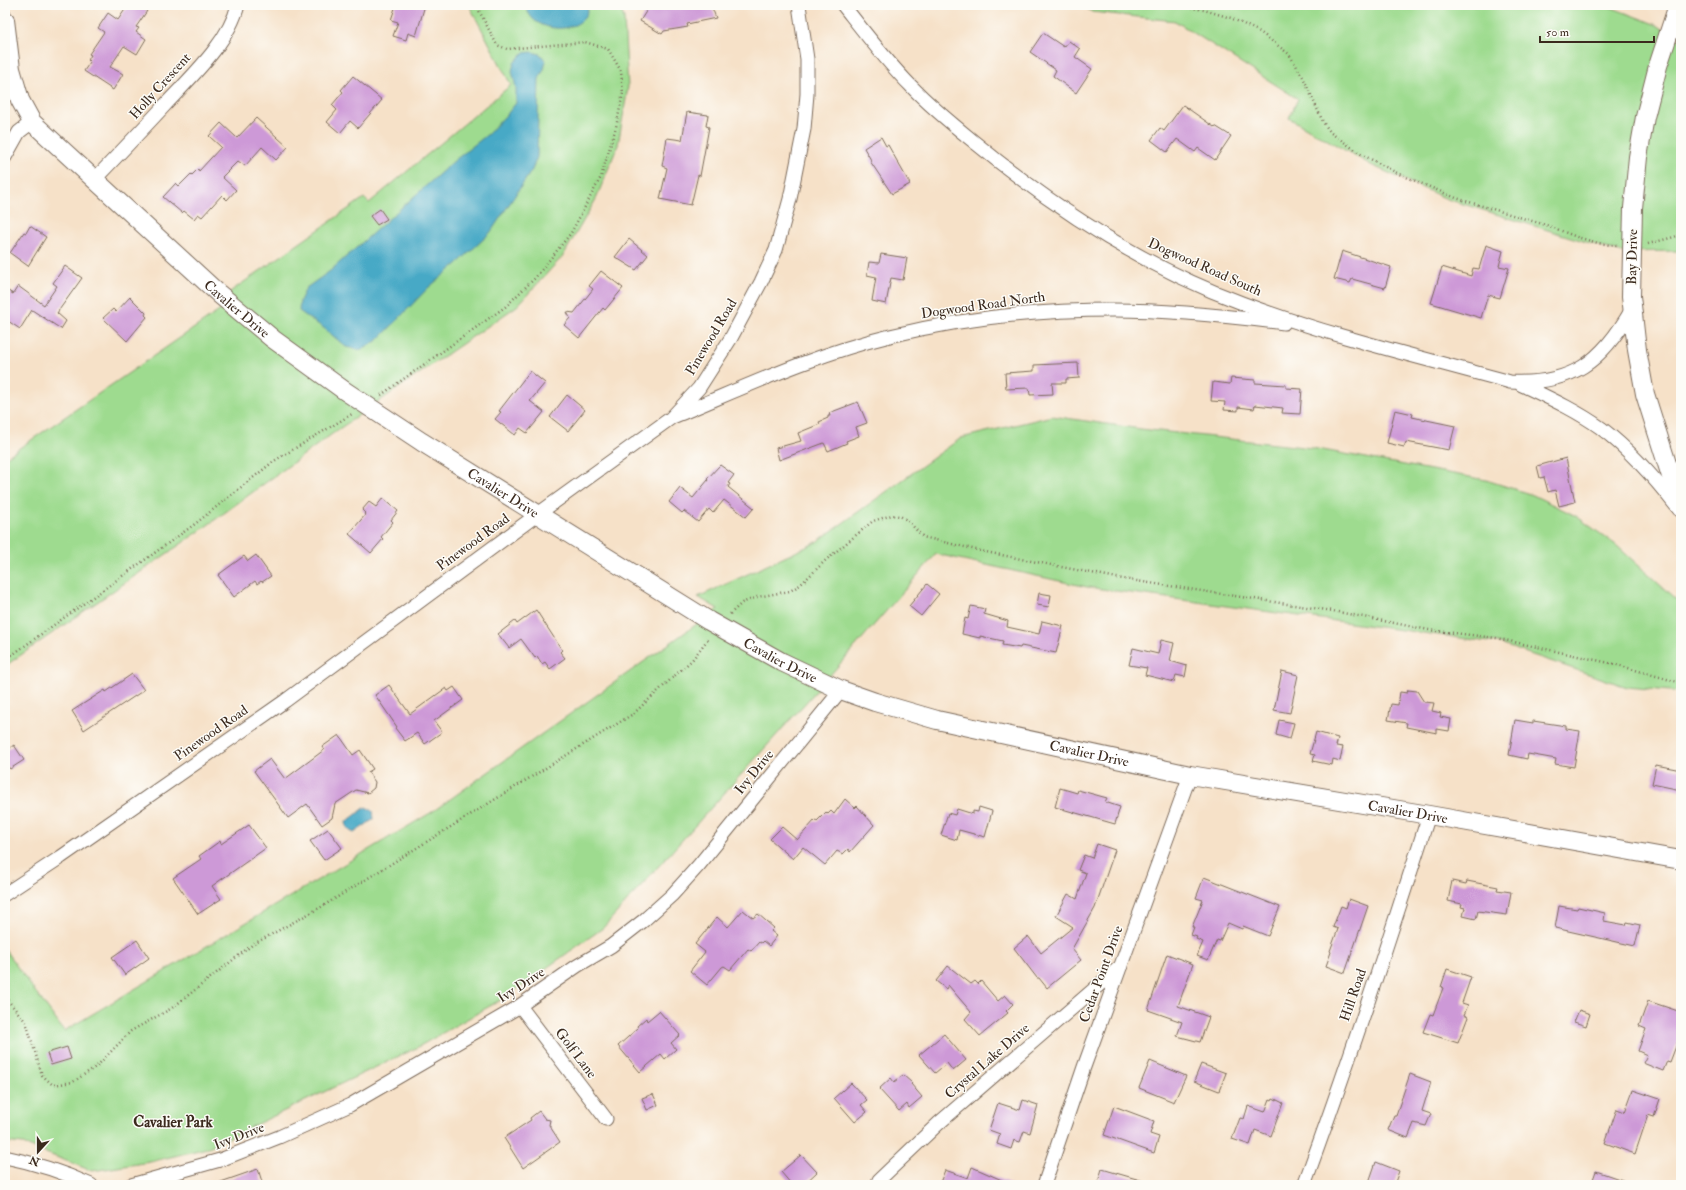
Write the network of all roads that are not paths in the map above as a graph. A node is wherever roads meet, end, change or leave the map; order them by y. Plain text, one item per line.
1 (238, 5) edge
2 (799, 5) edge
3 (843, 5) edge
4 (1678, 5) edge
5 (5, 20) edge
6 (32, 122) junction
7 (8, 142) edge
8 (5, 157) edge
9 (94, 180) junction
10 (1632, 309) junction
11 (1315, 327) junction
12 (1518, 382) junction
13 (671, 418) junction
14 (1681, 508) edge
15 (1681, 511) edge
16 (538, 514) junction
17 (841, 690) junction
18 (1190, 775) junction
19 (1429, 815) junction
20 (1681, 860) edge
21 (5, 894) edge
22 (1122, 965) junction
23 (520, 1006) junction
24 (606, 1119) dead end
25 (5, 1157) edge
26 (91, 1185) edge
27 (131, 1185) edge
28 (877, 1185) edge
29 (1044, 1185) edge
30 (1304, 1185) edge

1 - 9 street, Holly Crescent
2 - 13 street, Pinewood Road
3 - 11 street, Dogwood Road South
4 - 10 street, Bay Drive
5 - 6 street, Cavalier Drive
6 - 7 street
6 - 9 street, Cavalier Drive
7 - 8 street
9 - 16 street, Cavalier Drive
10 - 12 street, Dogwood Road South
10 - 14 street, Bay Drive
11 - 12 street, Dogwood Road South
11 - 13 street, Dogwood Road North
12 - 15 street
13 - 16 street, Pinewood Road
16 - 17 street, Cavalier Drive
16 - 21 street, Pinewood Road
17 - 18 street, Cavalier Drive
17 - 23 street, Ivy Drive
18 - 19 street, Cavalier Drive
18 - 22 street, Cedar Point Drive
19 - 20 street, Cavalier Drive
19 - 30 street, Hill Road
22 - 28 street, Crystal Lake Drive
22 - 29 street, Cedar Point Drive
23 - 24 street, Golf Lane
23 - 27 street, Ivy Drive
25 - 26 street

